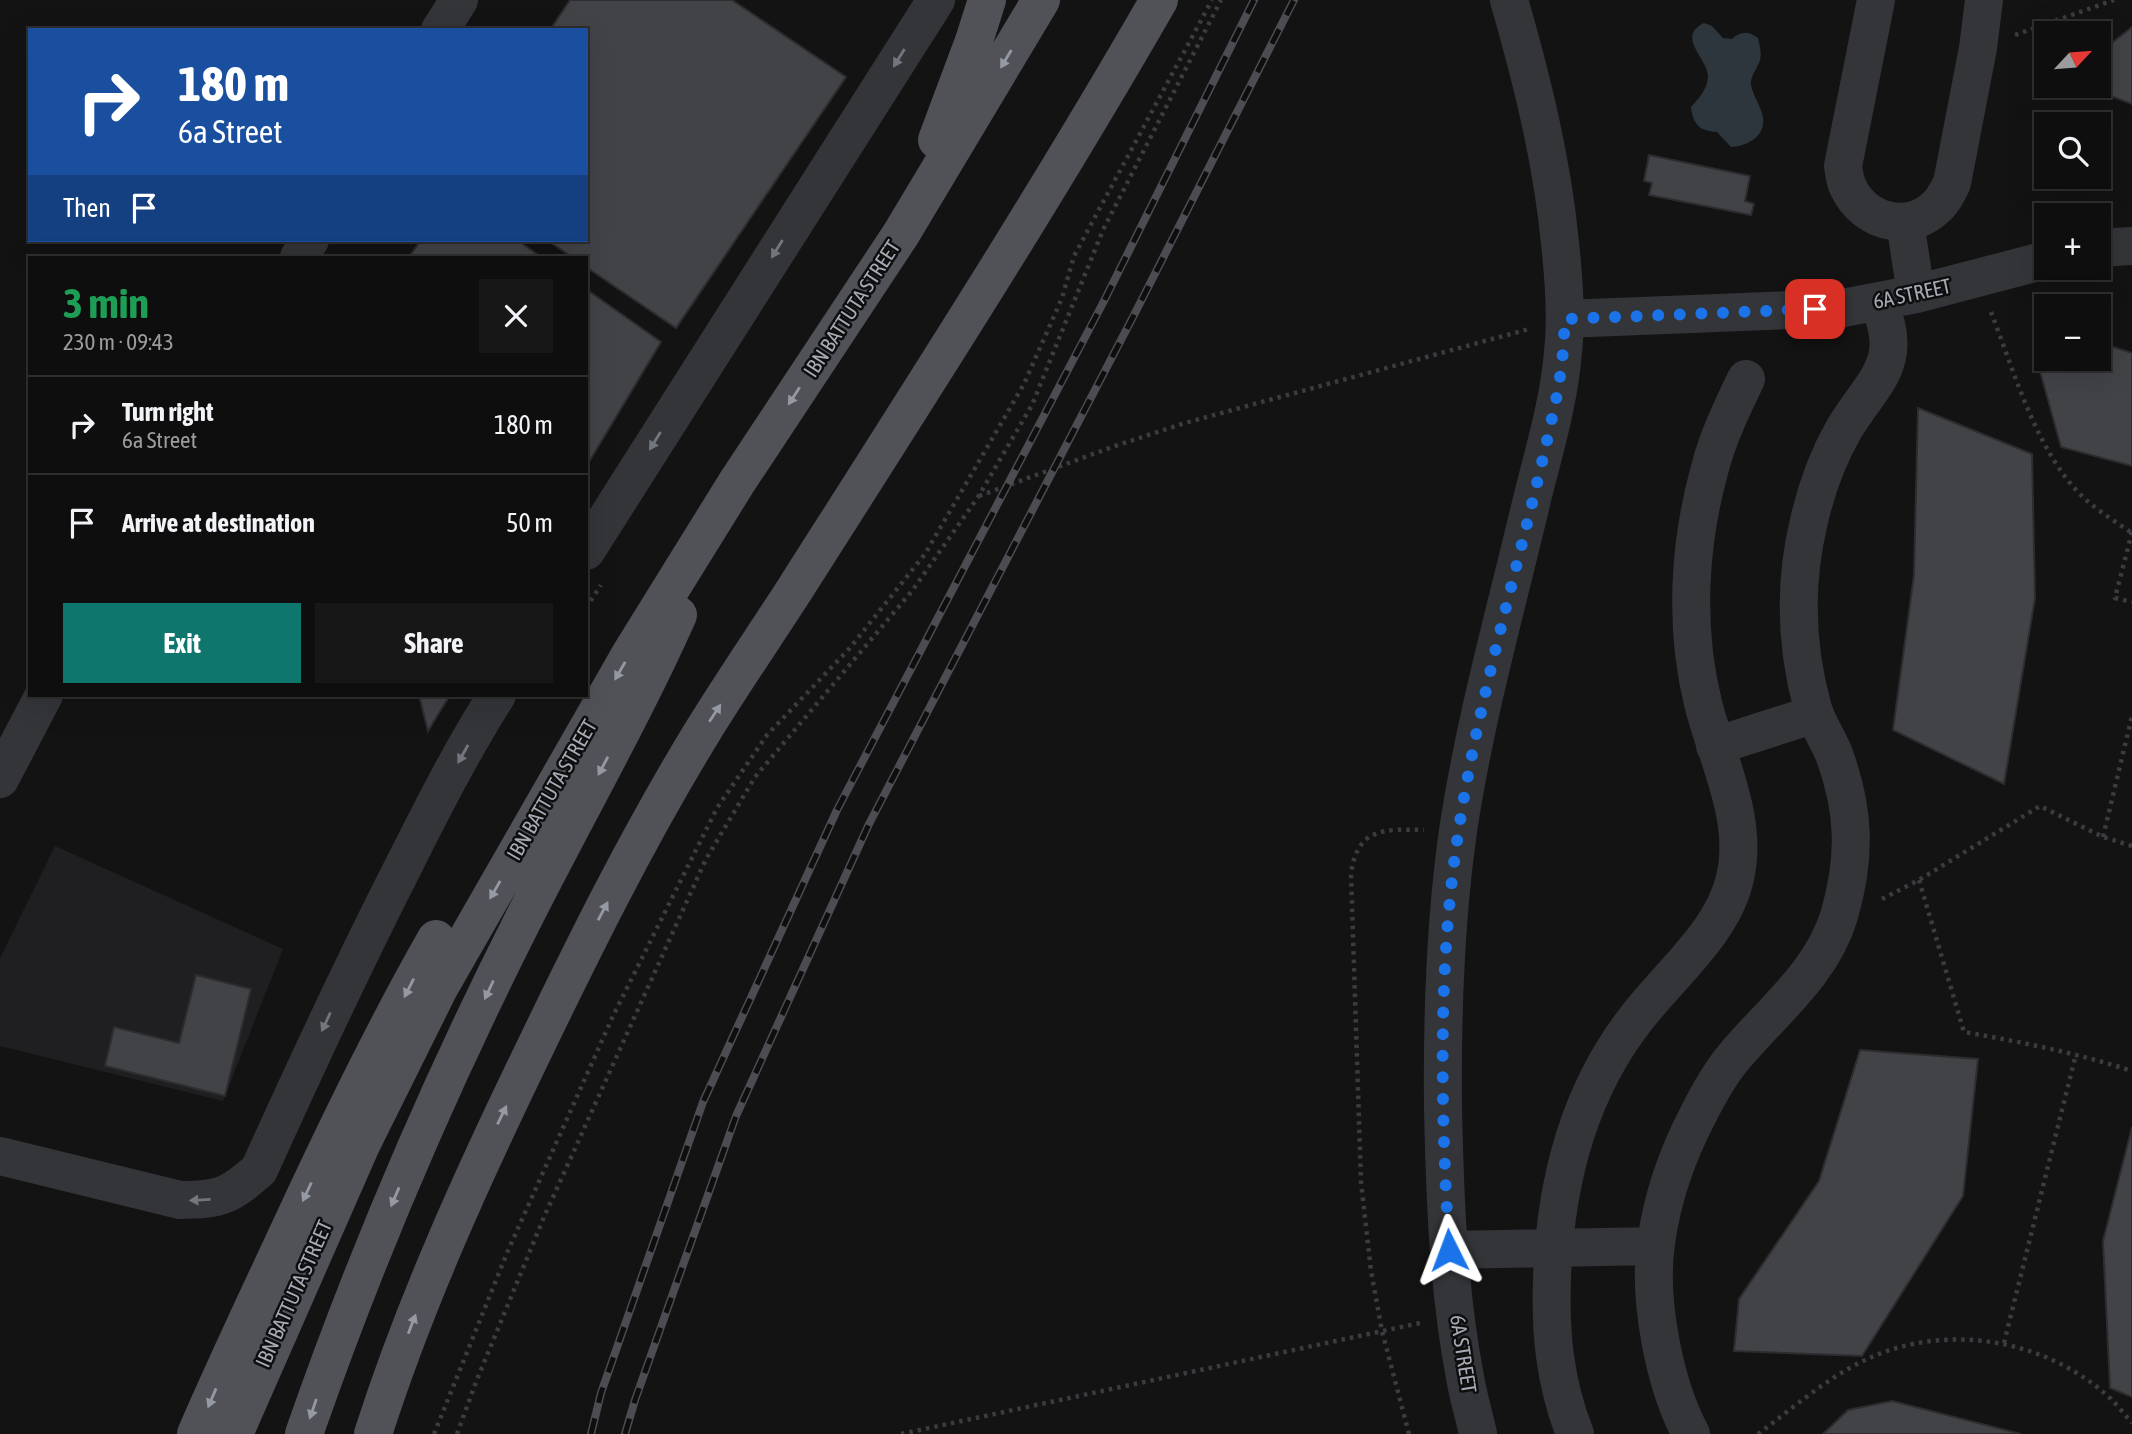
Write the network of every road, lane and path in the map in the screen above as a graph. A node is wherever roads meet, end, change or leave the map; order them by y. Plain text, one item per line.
1 (459, 0) edge
2 (936, 0) edge
3 (987, 0) edge
4 (1041, 0) edge
5 (1159, 0) edge
6 (1212, 0) edge
7 (1221, 0) edge
8 (1509, 0) edge
9 (1876, 0) edge
10 (1984, 0) edge
11 (2113, 0) edge
12 (441, 28) edge
13 (1978, 48) junction
14 (1905, 222) junction
15 (901, 234) junction
16 (2132, 246) edge
17 (2111, 247) edge
18 (2034, 263) edge
19 (1977, 279) junction
20 (1916, 295) junction
21 (1878, 302) junction
22 (1565, 319) junction
23 (1746, 379) dead end
24 (737, 482) junction
25 (978, 497) junction
26 (2132, 532) edge
27 (588, 548) edge
28 (2132, 602) edge
29 (588, 674) edge
30 (43, 697) edge
31 (496, 697) edge
32 (575, 697) edge
33 (1815, 714) junction
34 (2132, 716) edge
35 (1715, 746) junction
36 (0, 779) edge
37 (1458, 831) junction
38 (2103, 837) junction
39 (2132, 846) edge
40 (1919, 880) junction
41 (1837, 921) junction
42 (2076, 1054) junction
43 (2132, 1071) edge
44 (0, 1156) edge
45 (1655, 1246) junction
46 (1553, 1248) junction
47 (1449, 1250) junction
48 (1456, 1315) junction
49 (1382, 1331) junction
50 (2004, 1343) junction
51 (390, 1380) junction
52 (2132, 1423) edge
53 (196, 1434) edge
54 (234, 1434) edge
55 (304, 1434) edge
56 (373, 1434) edge
57 (394, 1434) edge
58 (434, 1434) edge
59 (457, 1434) edge
60 (901, 1434) edge
61 (1409, 1434) edge
62 (1478, 1434) edge
63 (1575, 1434) edge
64 (1691, 1434) edge
65 (1758, 1434) edge

1 - 12 street
2 -> 27 street
3 - 15 main road
4 -> 15 main road, IBN BATTUTA STREET
51 -> 5 main road
6 - 58 path
7 - 25 path
8 - 22 street, 6A STREET
9 - 14 street
10 - 13 street
11 - 13 path
13 - 14 street
14 - 20 street
15 -> 24 main road, IBN BATTUTA STREET
16 - 17 street
18 - 19 street, 6A STREET
19 - 20 street, 6A STREET
19 - 26 path
20 - 21 street, 6A STREET
21 - 22 street, 6A STREET
21 - 33 street
22 - 25 path
22 - 37 street, 6A STREET
23 - 35 street
24 - 29 main road
24 -> 54 main road, IBN BATTUTA STREET
24 -> 55 main road
25 - 59 path
26 - 28 path
30 - 36 street
31 -> 44 street
32 -> 53 main road
33 - 35 street
33 - 41 street
34 - 38 path
35 - 46 street
37 - 47 street, 6A STREET
37 - 49 path
38 - 39 path
38 - 40 path
40 - 41 path
40 - 42 path
41 - 45 street
42 - 43 path
42 - 50 path
45 - 46 street
45 - 64 street
46 - 47 street
46 - 63 street
47 - 48 street, 6A STREET
48 - 49 path
48 - 62 street, 6A STREET
49 - 60 path
49 - 61 path
50 - 52 path
50 - 65 path
51 - 56 main road
51 - 57 main road

